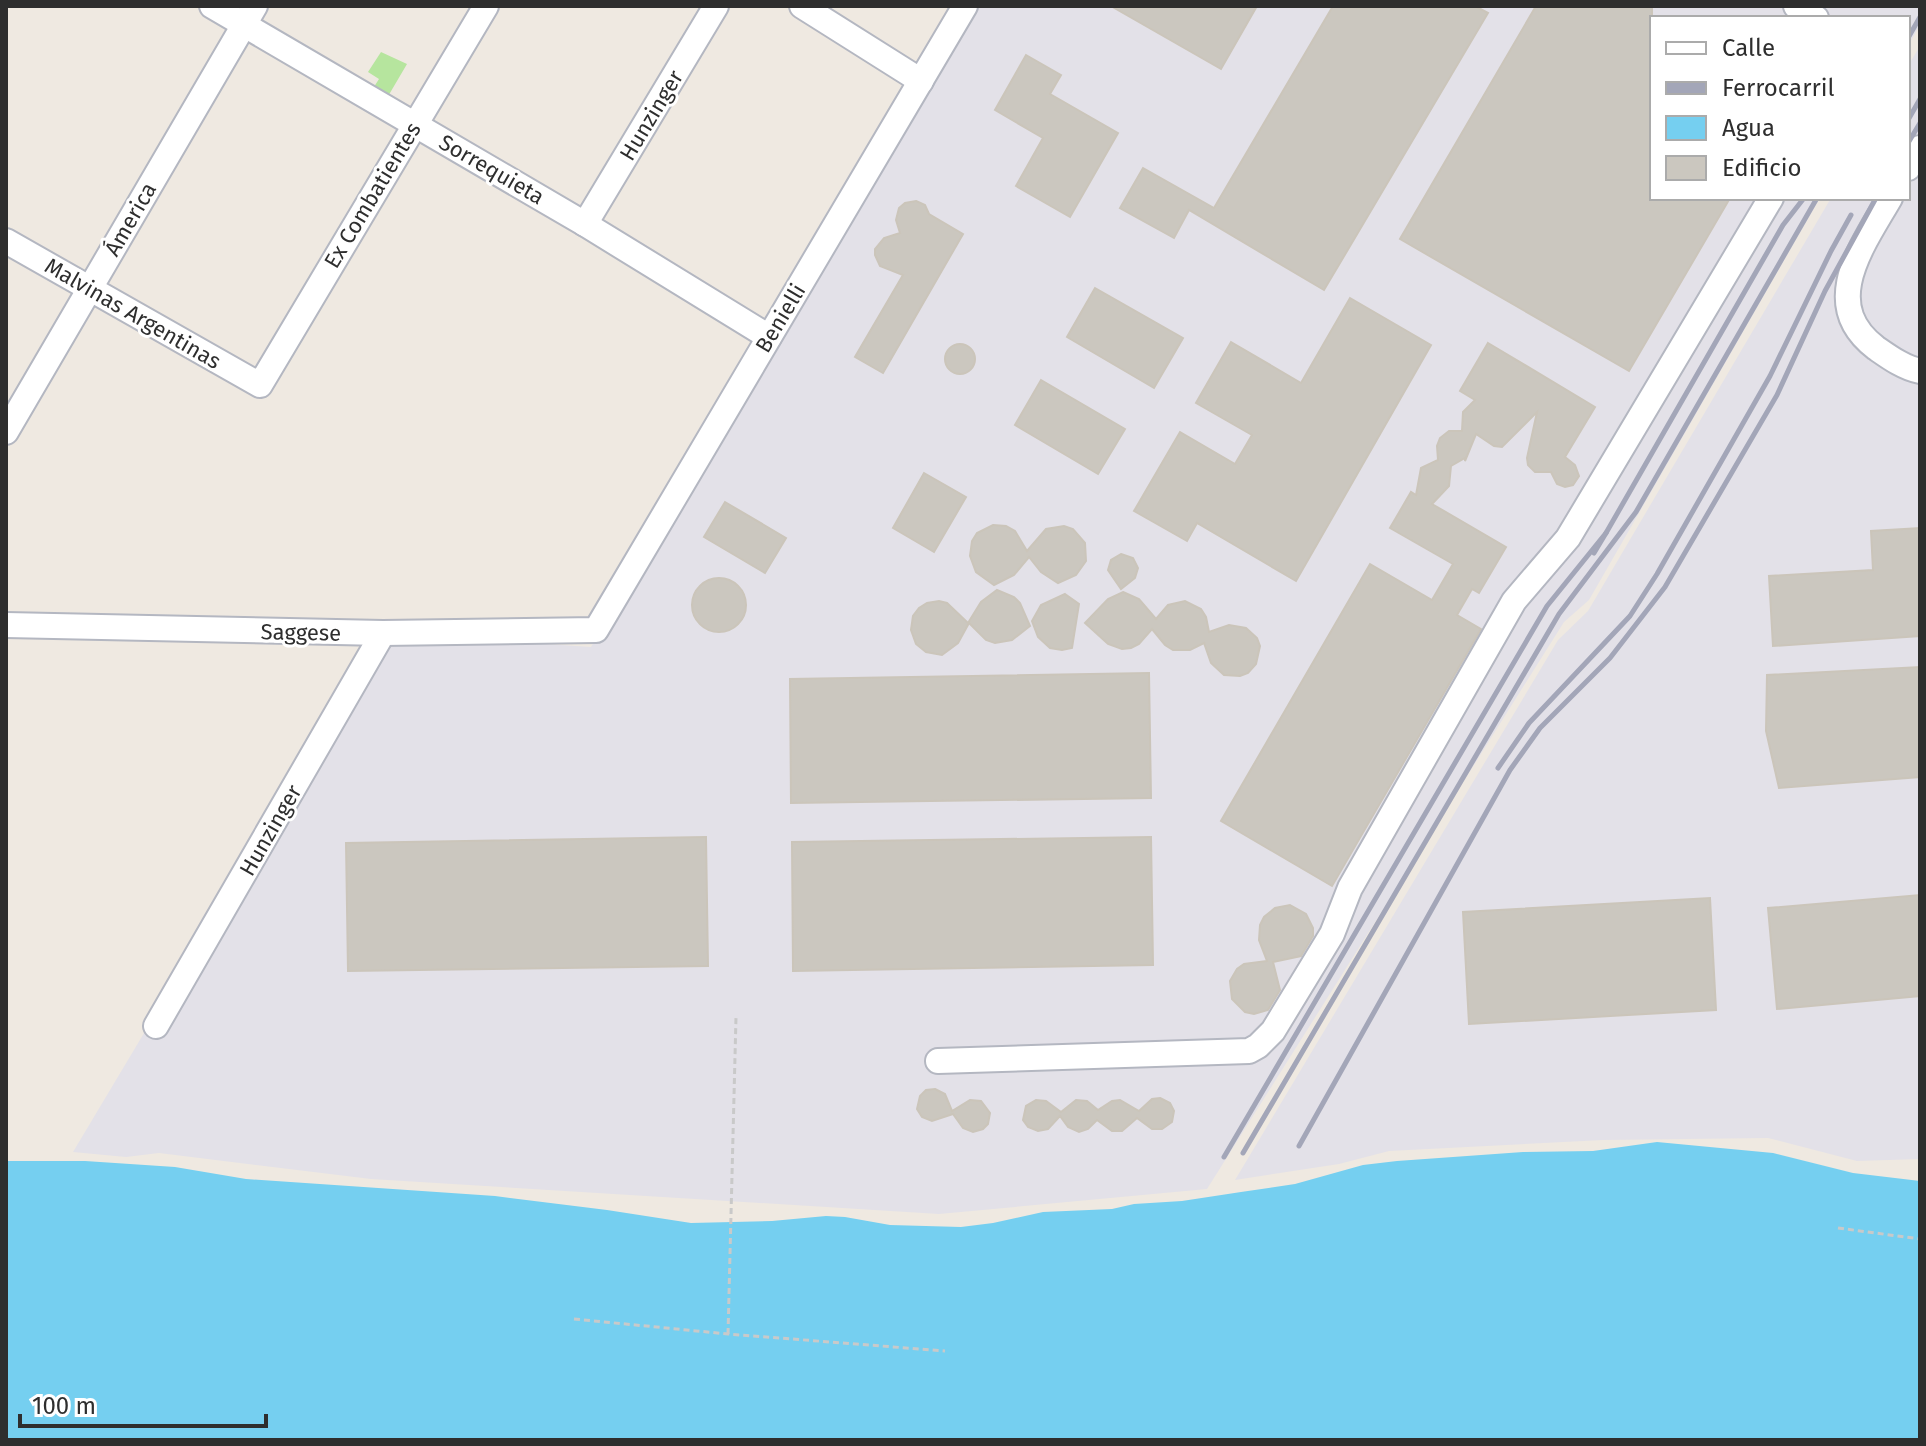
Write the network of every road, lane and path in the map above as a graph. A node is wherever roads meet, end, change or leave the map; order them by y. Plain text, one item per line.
1 (212, 6) edge
2 (486, 6) edge
3 (716, 6) edge
4 (802, 6) edge
5 (965, 6) edge
6 (249, 15) edge
7 (921, 81) junction
8 (414, 124) junction
9 (1770, 200) edge
10 (1889, 200) edge
11 (585, 224) junction
12 (6, 241) edge
13 (90, 288) junction
14 (769, 337) junction
15 (1920, 371) edge
16 (260, 385) joint
17 (6, 432) edge
18 (6, 625) edge
19 (596, 630) joint
20 (383, 633) junction
21 (736, 1017) dead end
22 (156, 1026) dead end
23 (938, 1061) dead end
24 (1838, 1228) dead end
25 (1920, 1239) edge
26 (574, 1319) dead end
27 (728, 1334) junction
28 (945, 1351) dead end

1 - 6 street, Sorrequieta
2 - 8 street, Ex Combatientes
3 - 11 street, Hunzinger
4 - 7 street
5 - 7 street, Benielli
6 - 8 street, Sorrequieta
6 - 13 street, Ámerica
7 - 14 street, Benielli
8 - 11 street, Sorrequieta
8 - 16 street, Ex Combatientes
9 - 23 street
10 - 15 street
11 - 14 street, Sorrequieta
12 - 13 street, Malvinas Argentinas
13 - 16 street, Malvinas Argentinas
13 - 17 street, Ámerica
14 - 19 street, Benielli
18 - 20 street, Saggese
19 - 20 street, Saggese
20 - 22 street, Hunzinger
21 - 27 path
24 - 25 path
26 - 27 path
27 - 28 path

